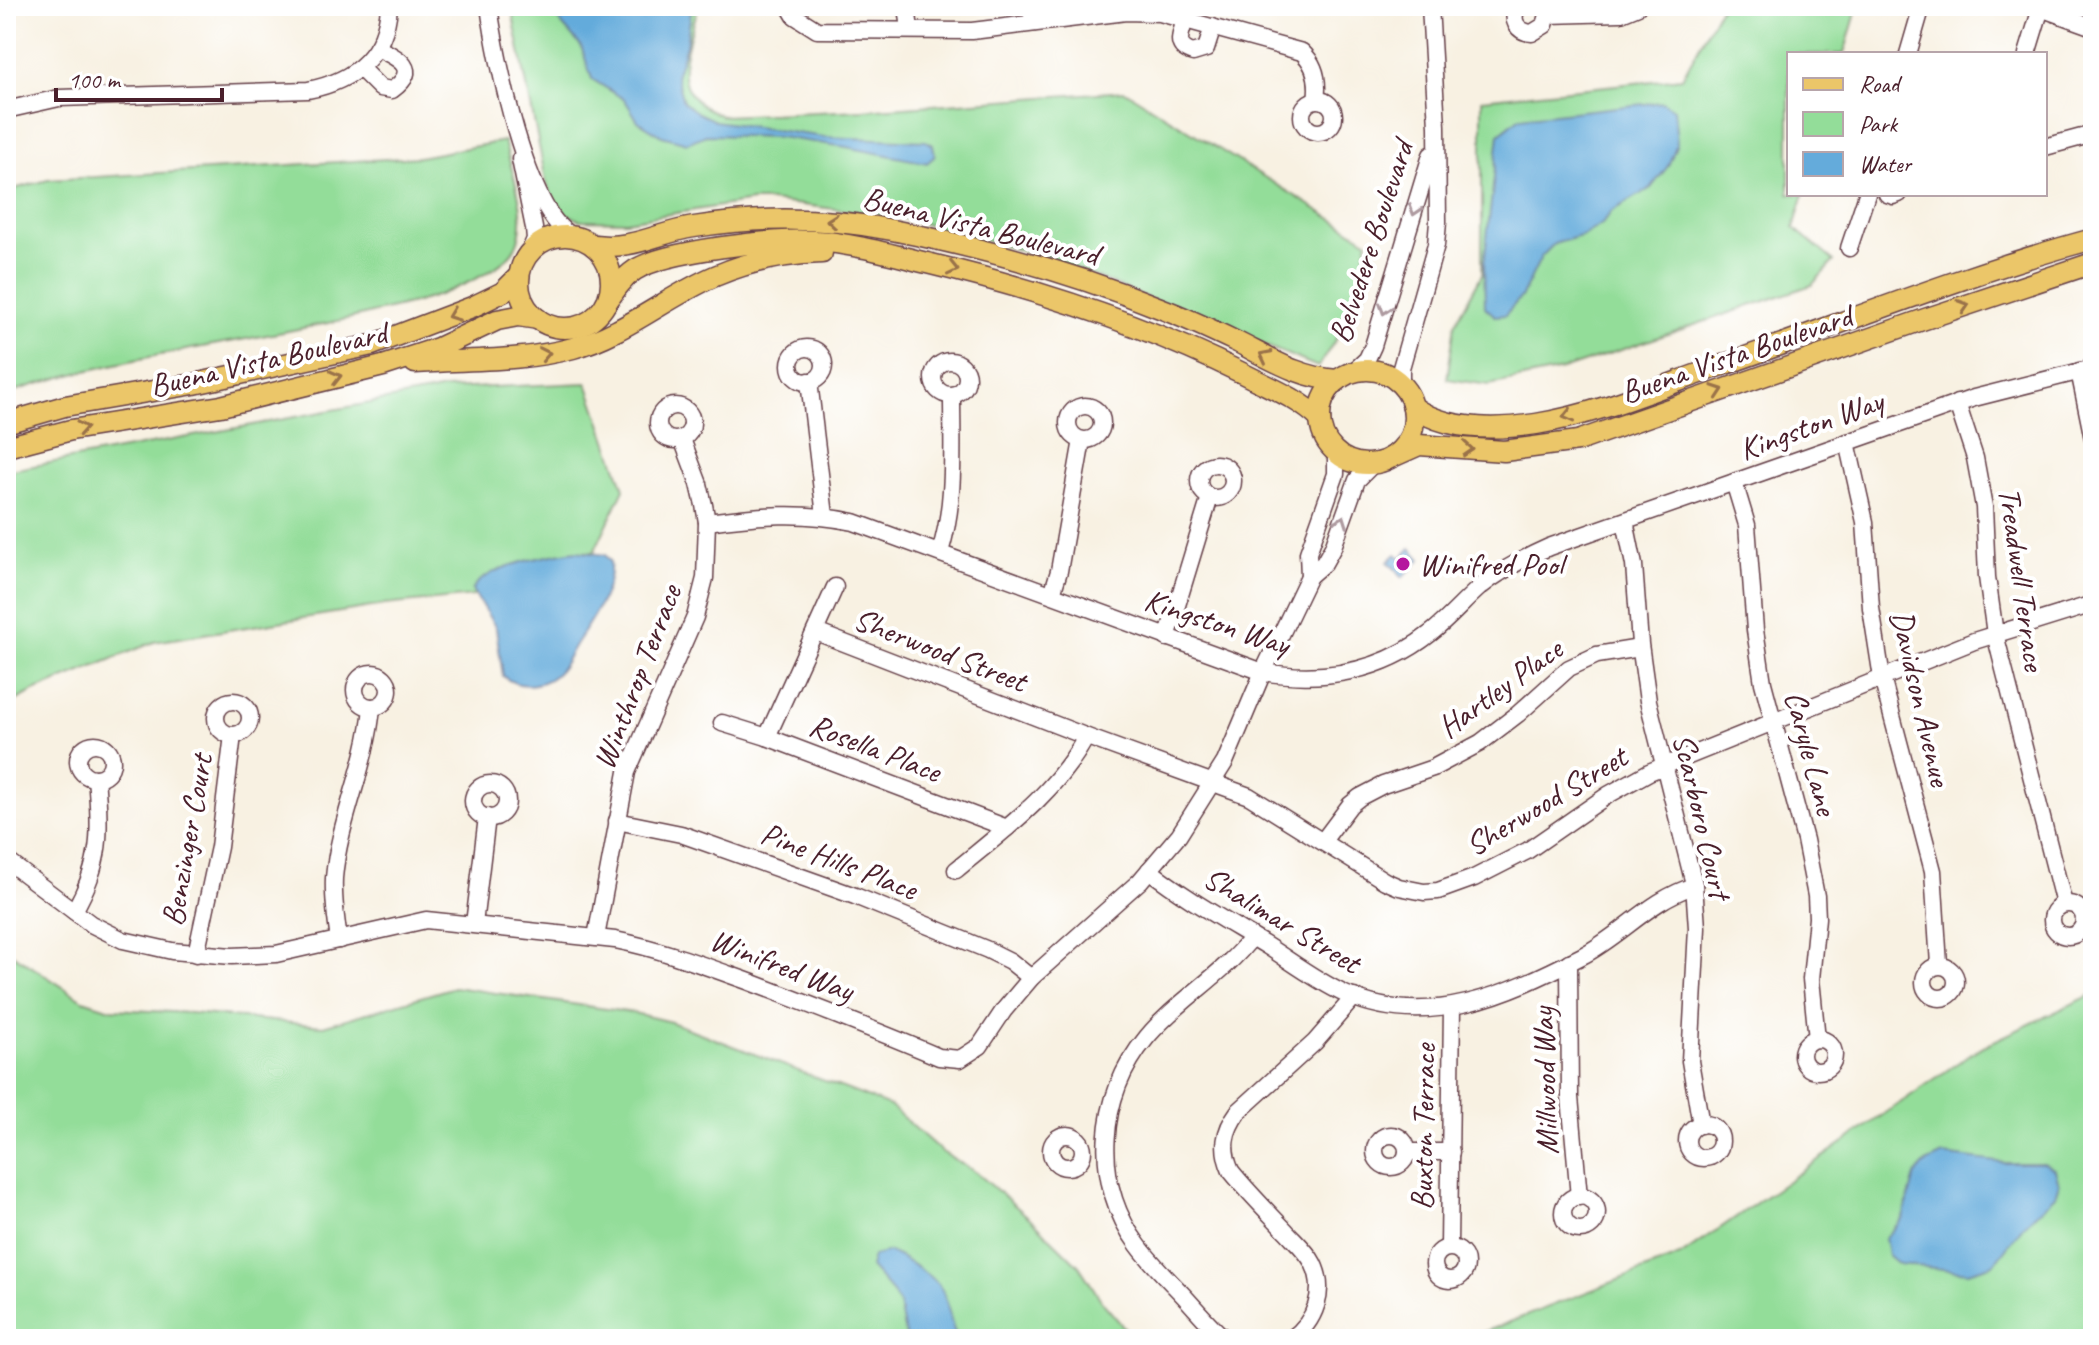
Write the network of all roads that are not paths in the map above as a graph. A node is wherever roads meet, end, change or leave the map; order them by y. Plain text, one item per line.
1 (389, 6) edge
2 (489, 6) edge
3 (789, 6) edge
4 (907, 6) edge
5 (1030, 6) edge
6 (1430, 6) edge
7 (1518, 6) edge
8 (1638, 6) edge
9 (1922, 6) edge
10 (2038, 7) edge
11 (1150, 9) edge
12 (1546, 10) edge
13 (1185, 20) junction
14 (1034, 23) junction
15 (1213, 27) junction
16 (2093, 27) edge
17 (910, 30) junction
18 (377, 48) junction
19 (1909, 52) edge
20 (2027, 52) edge
21 (360, 68) junction
22 (1316, 100) dead end
23 (6, 110) edge
24 (1437, 126) junction
25 (2093, 134) edge
26 (518, 141) junction
27 (2047, 146) edge
28 (1866, 196) edge
29 (570, 235) junction
30 (2093, 239) edge
31 (594, 245) junction
32 (1849, 248) dead end
33 (877, 251) junction
34 (529, 253) junction
35 (2093, 263) edge
36 (519, 276) junction
37 (607, 302) junction
38 (538, 319) junction
39 (383, 366) junction
40 (2086, 369) edge
41 (1346, 376) junction
42 (809, 381) dead end
43 (1401, 383) junction
44 (952, 395) dead end
45 (1957, 403) junction
46 (1413, 407) junction
47 (1320, 419) junction
48 (6, 423) edge
49 (682, 439) dead end
50 (2093, 439) edge
51 (1082, 440) dead end
52 (1847, 442) junction
53 (6, 447) edge
54 (1336, 452) junction
55 (1383, 460) junction
56 (1734, 482) junction
57 (1210, 497) dead end
58 (825, 516) junction
59 (1625, 521) junction
60 (707, 522) junction
61 (940, 552) junction
62 (1309, 576) junction
63 (835, 587) dead end
64 (1052, 594) junction
65 (2093, 604) edge
66 (816, 632) junction
67 (1995, 634) junction
68 (1167, 638) junction
69 (1640, 648) junction
70 (1263, 672) junction
71 (1882, 678) junction
72 (372, 707) dead end
73 (1773, 722) junction
74 (722, 723) dead end
75 (233, 735) dead end
76 (767, 737) junction
77 (1086, 737) junction
78 (1663, 766) junction
79 (96, 778) dead end
80 (1213, 783) junction
81 (487, 817) dead end
82 (617, 821) junction
83 (1007, 828) junction
84 (1323, 841) junction
85 (6, 860) edge
86 (956, 870) dead end
87 (1149, 870) junction
88 (1694, 886) junction
89 (2064, 904) dead end
90 (74, 911) junction
91 (474, 924) junction
92 (596, 937) junction
93 (1252, 937) junction
94 (339, 940) junction
95 (196, 954) junction
96 (1569, 962) junction
97 (1939, 965) dead end
98 (1031, 978) junction
99 (1354, 997) junction
100 (1452, 1007) junction
101 (1817, 1039) dead end
102 (1701, 1125) dead end
103 (1084, 1151) dead end
104 (1104, 1151) junction
105 (1407, 1152) dead end
106 (1451, 1152) junction
107 (1579, 1197) dead end
108 (1449, 1247) dead end
109 (1225, 1339) edge
110 (1291, 1339) edge

1 - 18 street
2 - 26 street
3 - 17 street
4 - 17 street
5 - 14 street
6 - 24 street, Belvedere Boulevard
7 - 12 street
8 - 12 street
9 - 19 street
10 - 16 street
10 - 20 street
11 - 13 street
11 - 14 street
13 - 15 street
13 - 15 street
14 - 17 street
15 - 22 street
18 - 21 street
18 - 21 street
21 - 23 street
24 -> 41 street, Belvedere Boulevard
24 - 43 street, Belvedere Boulevard
25 - 27 street
26 - 29 street
26 - 34 street
28 - 32 street
29 - 31 main road
29 - 34 main road
30 -> 46 main road, Buena Vista Boulevard
31 - 37 main road
41 -> 31 main road, Buena Vista Boulevard
33 - 37 main road, Buena Vista Boulevard
39 -> 33 main road
33 -> 47 main road, Buena Vista Boulevard
34 - 36 main road
55 -> 35 main road, Buena Vista Boulevard
36 - 38 main road
36 -> 48 main road, Buena Vista Boulevard
37 - 38 main road
38 - 39 main road, Buena Vista Boulevard
53 -> 39 main road, Buena Vista Boulevard
40 - 45 street, Kingston Way
40 - 50 street
41 - 43 main road, Buena Vista Boulevard
41 - 47 main road
42 - 58 street
43 - 46 main road
44 - 61 street
45 - 52 street, Kingston Way
45 - 67 street, Treadwell Terrace
46 - 55 main road
47 - 54 main road, Buena Vista Boulevard
49 - 60 street, Winthrop Terrace
51 - 64 street
52 - 56 street, Kingston Way
52 - 71 street, Davidson Avenue
54 - 55 main road
54 - 62 street
62 -> 55 street
56 - 59 street, Kingston Way
56 - 73 street, Caryle Lane
57 - 68 street
58 - 60 street, Kingston Way
58 - 61 street, Kingston Way
59 - 69 street, Scarboro Court
59 - 70 street, Kingston Way
60 - 82 street, Winthrop Terrace
61 - 64 street, Kingston Way
62 - 70 street, Winifred Way
63 - 66 street
64 - 68 street, Kingston Way
65 - 67 street, Sherwood Street
66 - 76 street
66 - 77 street, Sherwood Street
67 - 71 street, Sherwood Street
67 - 89 street, Treadwell Terrace
68 - 70 street, Kingston Way
69 - 78 street, Scarboro Court
69 - 84 street, Hartley Place
70 - 80 street, Winifred Way
71 - 73 street, Sherwood Street
71 - 97 street, Davidson Avenue
72 - 94 street
73 - 78 street, Sherwood Street
73 - 101 street, Caryle Lane
74 - 76 street, Rosella Place
75 - 95 street, Benzinger Court
76 - 83 street, Rosella Place
77 - 80 street, Sherwood Street
77 - 83 street
78 - 84 street, Sherwood Street
78 - 88 street, Scarboro Court
79 - 90 street
80 - 84 street, Sherwood Street
80 - 87 street, Winifred Way
81 - 91 street
82 - 92 street, Winthrop Terrace
82 - 98 street, Pine Hills Place
83 - 86 street
85 - 90 street, Winifred Way
87 - 93 street, Shalimar Street
87 - 98 street, Winifred Way
88 - 96 street, Shalimar Street
88 - 102 street, Scarboro Court
90 - 95 street, Winifred Way
91 - 92 street, Winifred Way
91 - 94 street, Winifred Way
92 - 98 street, Winifred Way
93 - 99 street, Shalimar Street
93 - 104 street
94 - 95 street, Winifred Way
96 - 100 street, Shalimar Street
96 - 107 street, Millwood Way
99 - 100 street, Shalimar Street
99 - 110 street
100 - 106 street, Buxton Terrace
103 - 104 street
104 - 109 street
105 - 106 street
106 - 108 street, Buxton Terrace

